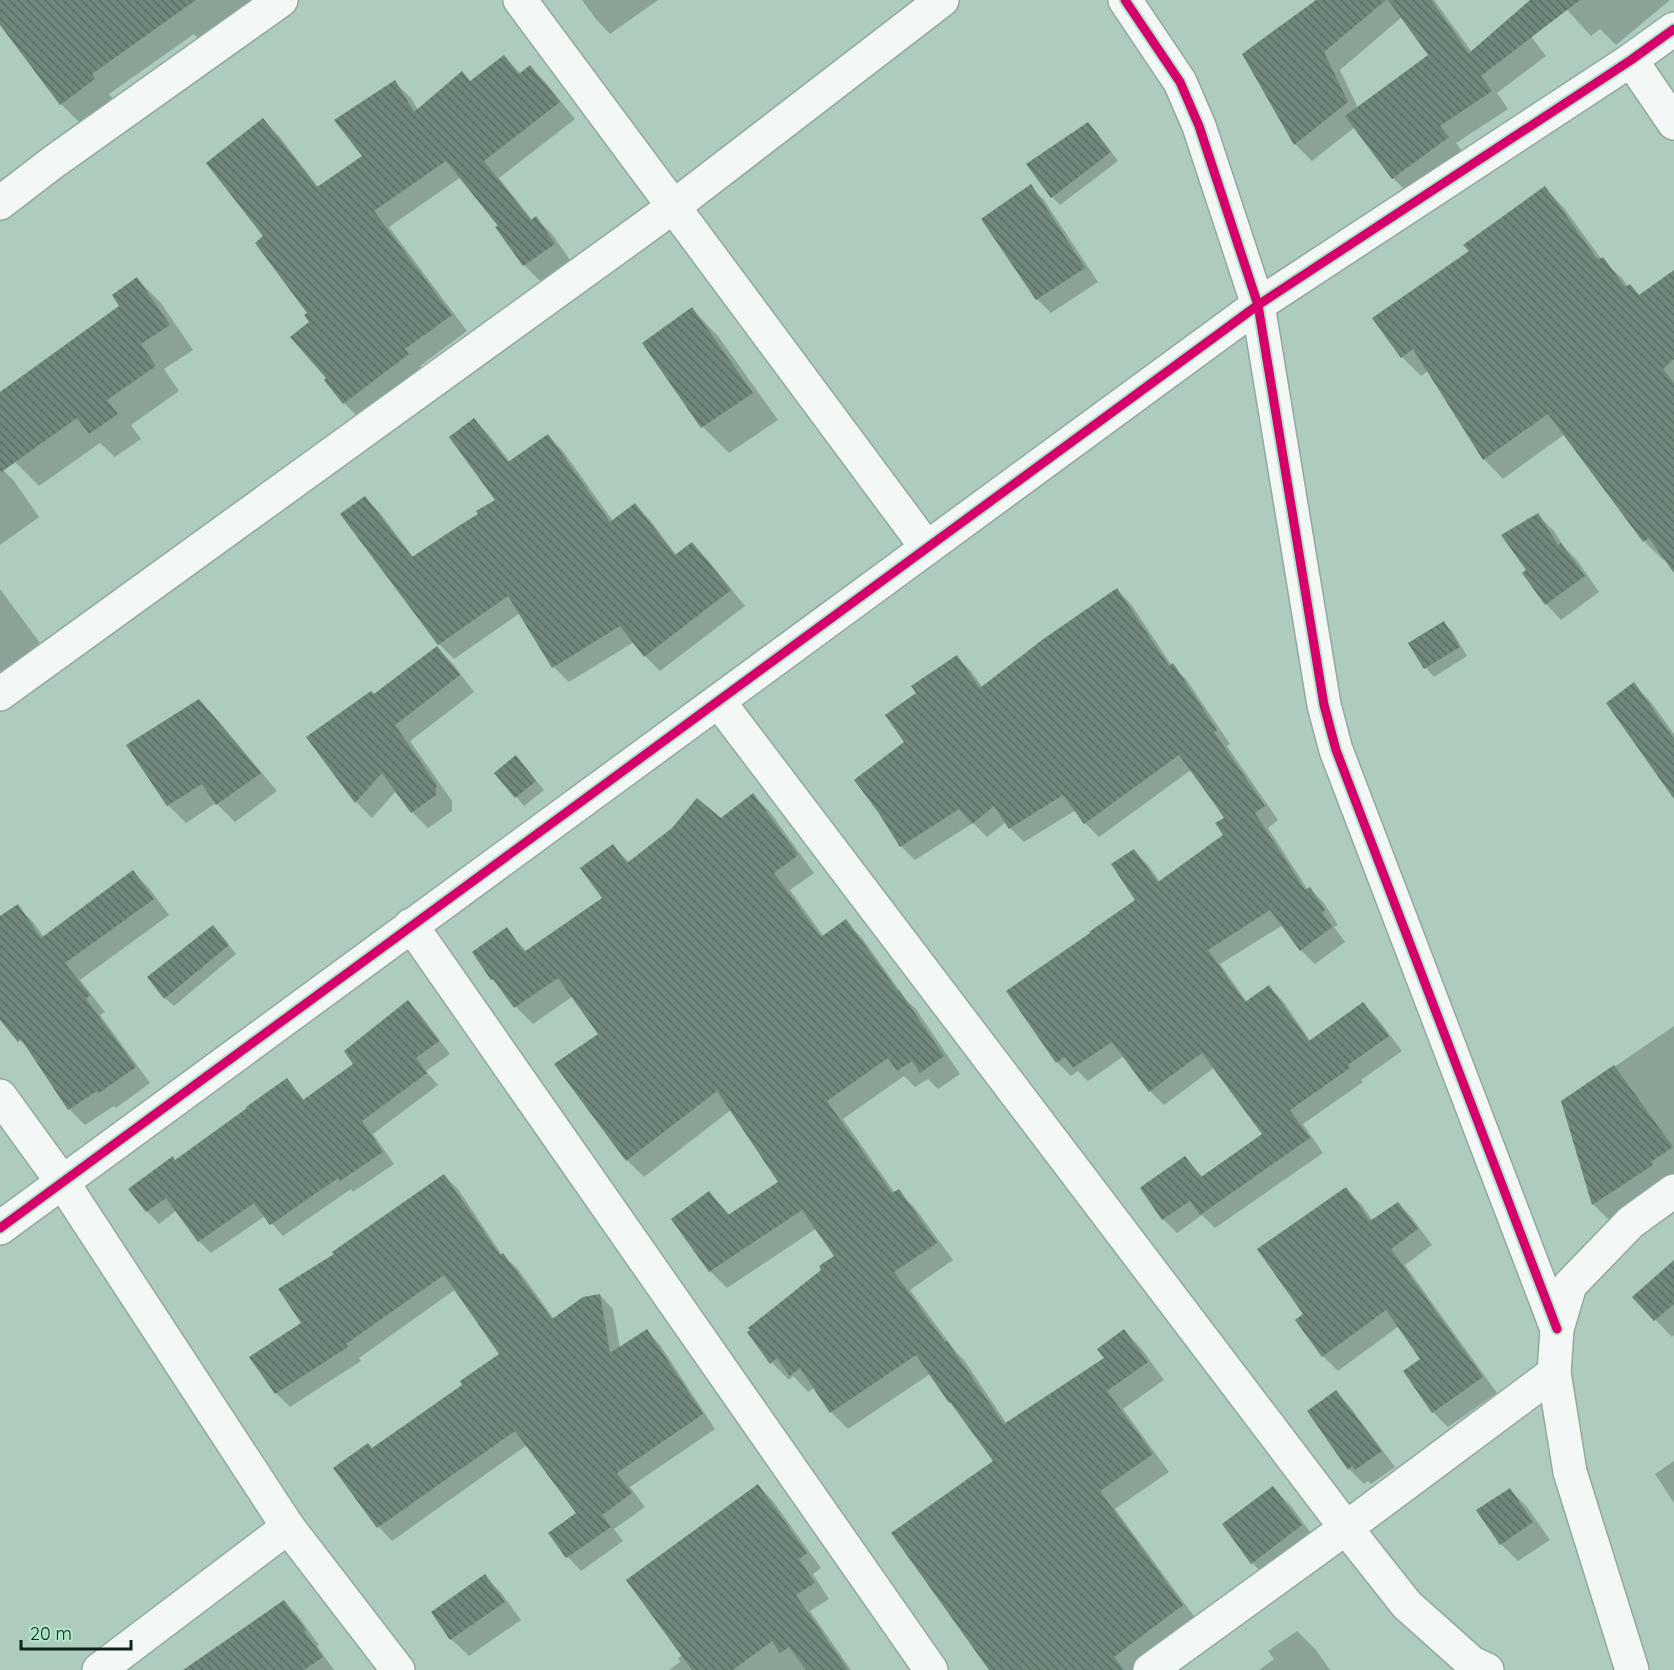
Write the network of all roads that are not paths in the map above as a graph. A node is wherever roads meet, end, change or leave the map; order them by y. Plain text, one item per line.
1 (281, 0) edge
2 (520, 0) edge
3 (942, 0) edge
4 (1125, 0) edge
5 (1674, 29) edge
6 (1631, 60) junction
7 (1674, 123) edge
8 (0, 203) edge
9 (673, 207) junction
10 (1258, 305) junction
11 (927, 548) junction
12 (0, 694) edge
13 (719, 702) junction
14 (411, 926) junction
15 (0, 1096) edge
16 (63, 1183) junction
17 (1674, 1191) edge
18 (0, 1228) edge
19 (1557, 1329) junction
20 (1554, 1373) junction
21 (288, 1527) junction
22 (1346, 1528) junction
23 (99, 1670) edge
24 (398, 1670) edge
25 (931, 1670) edge
26 (1150, 1670) edge
27 (1487, 1670) edge
28 (1632, 1670) edge

1 - 8 street
2 - 9 street
3 - 9 street
4 - 10 street
5 - 6 street
6 - 7 street
6 - 10 street
9 - 11 street
9 - 12 street
10 - 11 street
10 - 19 street
11 - 13 street
13 - 14 street
13 - 22 street
14 - 16 street
14 - 25 street
15 - 16 street
16 - 18 street
16 - 21 street
17 - 19 street
19 - 20 street
20 - 22 street
20 - 28 street
21 - 23 street
21 - 24 street
22 - 26 street
22 - 27 street

